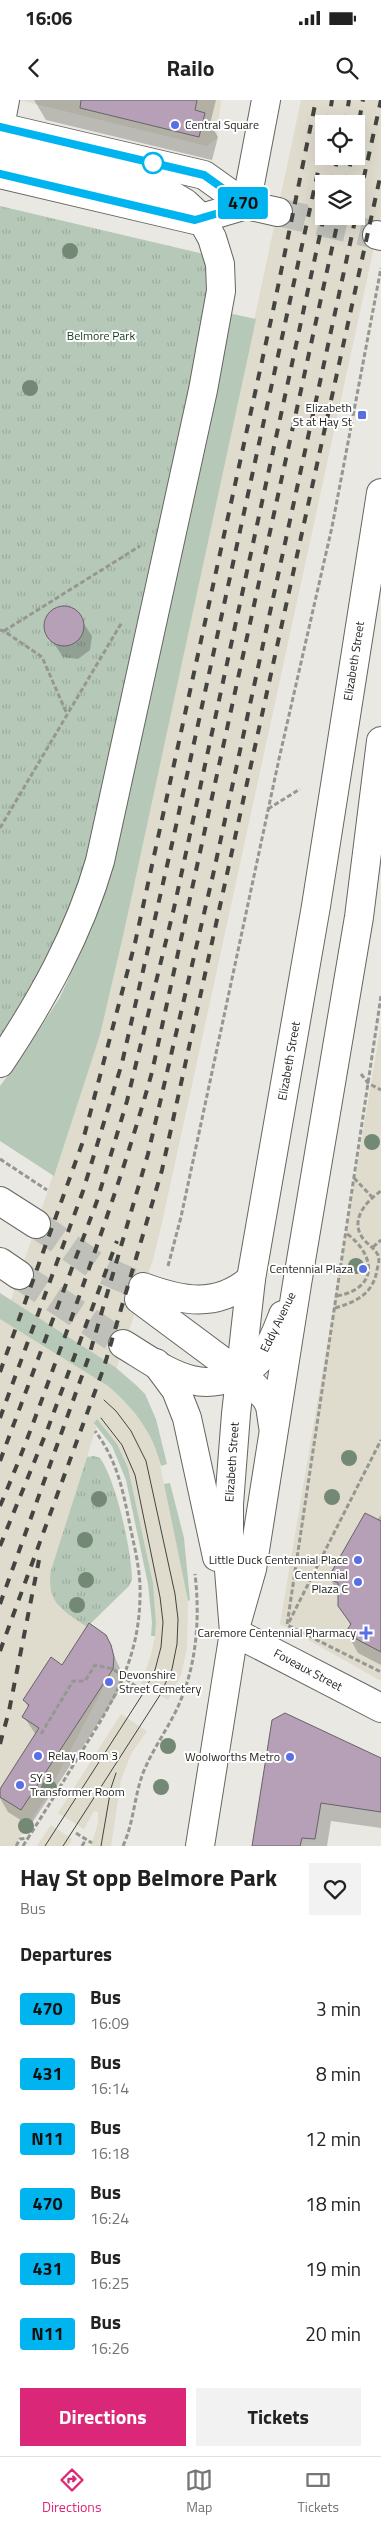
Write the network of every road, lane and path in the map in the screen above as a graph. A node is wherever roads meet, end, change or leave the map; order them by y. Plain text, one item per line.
1 (5, 100) edge
2 (266, 100) edge
3 (0, 126) edge
4 (0, 147) edge
5 (0, 174) edge
6 (246, 205) junction
7 (278, 212) tunnel mouth
8 (201, 218) junction
9 (381, 268) edge
10 (381, 493) edge
11 (142, 536) dead end
12 (140, 546) junction
13 (138, 555) dead end
14 (124, 619) dead end
15 (2, 630) edge
16 (67, 714) junction
17 (381, 741) edge
18 (300, 788) dead end
19 (268, 809) junction
20 (0, 828) edge
21 (325, 840) junction
22 (375, 847) edge
23 (381, 996) edge
24 (0, 1062) edge
25 (0, 1159) edge
26 (354, 1178) junction
27 (47, 1190) dead end
28 (381, 1191) edge
29 (372, 1197) junction
30 (0, 1200) edge
31 (36, 1224) tunnel mouth
32 (346, 1233) junction
33 (381, 1240) edge
34 (373, 1248) junction
35 (160, 1265) dead end
36 (251, 1279) junction
37 (297, 1284) junction
38 (336, 1296) junction
39 (335, 1308) junction
40 (124, 1344) tunnel mouth
41 (156, 1363) junction
42 (240, 1374) junction
43 (95, 1431) dead end
44 (381, 1440) edge
45 (272, 1441) junction
46 (287, 1625) junction
47 (234, 1632) junction
48 (286, 1634) dead end
49 (194, 1647) dead end
50 (381, 1672) edge
51 (125, 1677) junction
52 (138, 1688) dead end
53 (381, 1708) edge
54 (40, 1734) dead end
55 (76, 1833) dead end
56 (28, 1838) junction
57 (86, 1839) junction
58 (92, 1843) dead end
59 (16, 1846) edge
60 (23, 1846) edge
61 (82, 1846) edge
62 (123, 1846) edge
63 (200, 1846) edge

1 - 3 main road
2 - 6 main road
3 - 6 main road
4 - 8 main road
5 - 8 main road
6 - 7 main road
6 - 8 main road
8 - 24 main road
9 - 19 path
10 - 21 main road, Elizabeth Street
11 - 12 path
12 - 13 path
12 - 15 path
14 - 16 path
15 - 16 path
16 - 20 path
17 - 22 main road, Elizabeth Street
18 - 19 path
19 - 35 path
21 - 22 main road
21 - 36 main road, Elizabeth Street
22 - 37 main road, Elizabeth Street
23 - 26 path
25 - 27 path
26 - 29 path
26 - 32 path
28 - 29 path
29 - 34 path
30 - 31 main road
32 - 38 path
32 - 38 path
33 - 34 path
34 - 39 path
36 - 42 main road, Elizabeth Street
36 - 42 main road
37 - 42 main road, Eddy Avenue
37 - 45 main road, Elizabeth Street
38 - 39 path
39 - 46 path
40 - 41 main road, Eddy Avenue
41 - 42 main road, Eddy Avenue
41 - 47 main road
42 - 45 main road
42 - 47 main road, Elizabeth Street
43 - 51 path
44 - 46 path
45 - 47 main road, Elizabeth Street
46 - 48 path
46 - 50 path
47 - 53 main road, Foveaux Street
47 - 63 main road, Elizabeth Street
49 - 62 path
51 - 52 path
51 - 54 path
51 - 56 path
55 - 57 path
56 - 59 path
56 - 60 path
57 - 58 path
57 - 61 path

